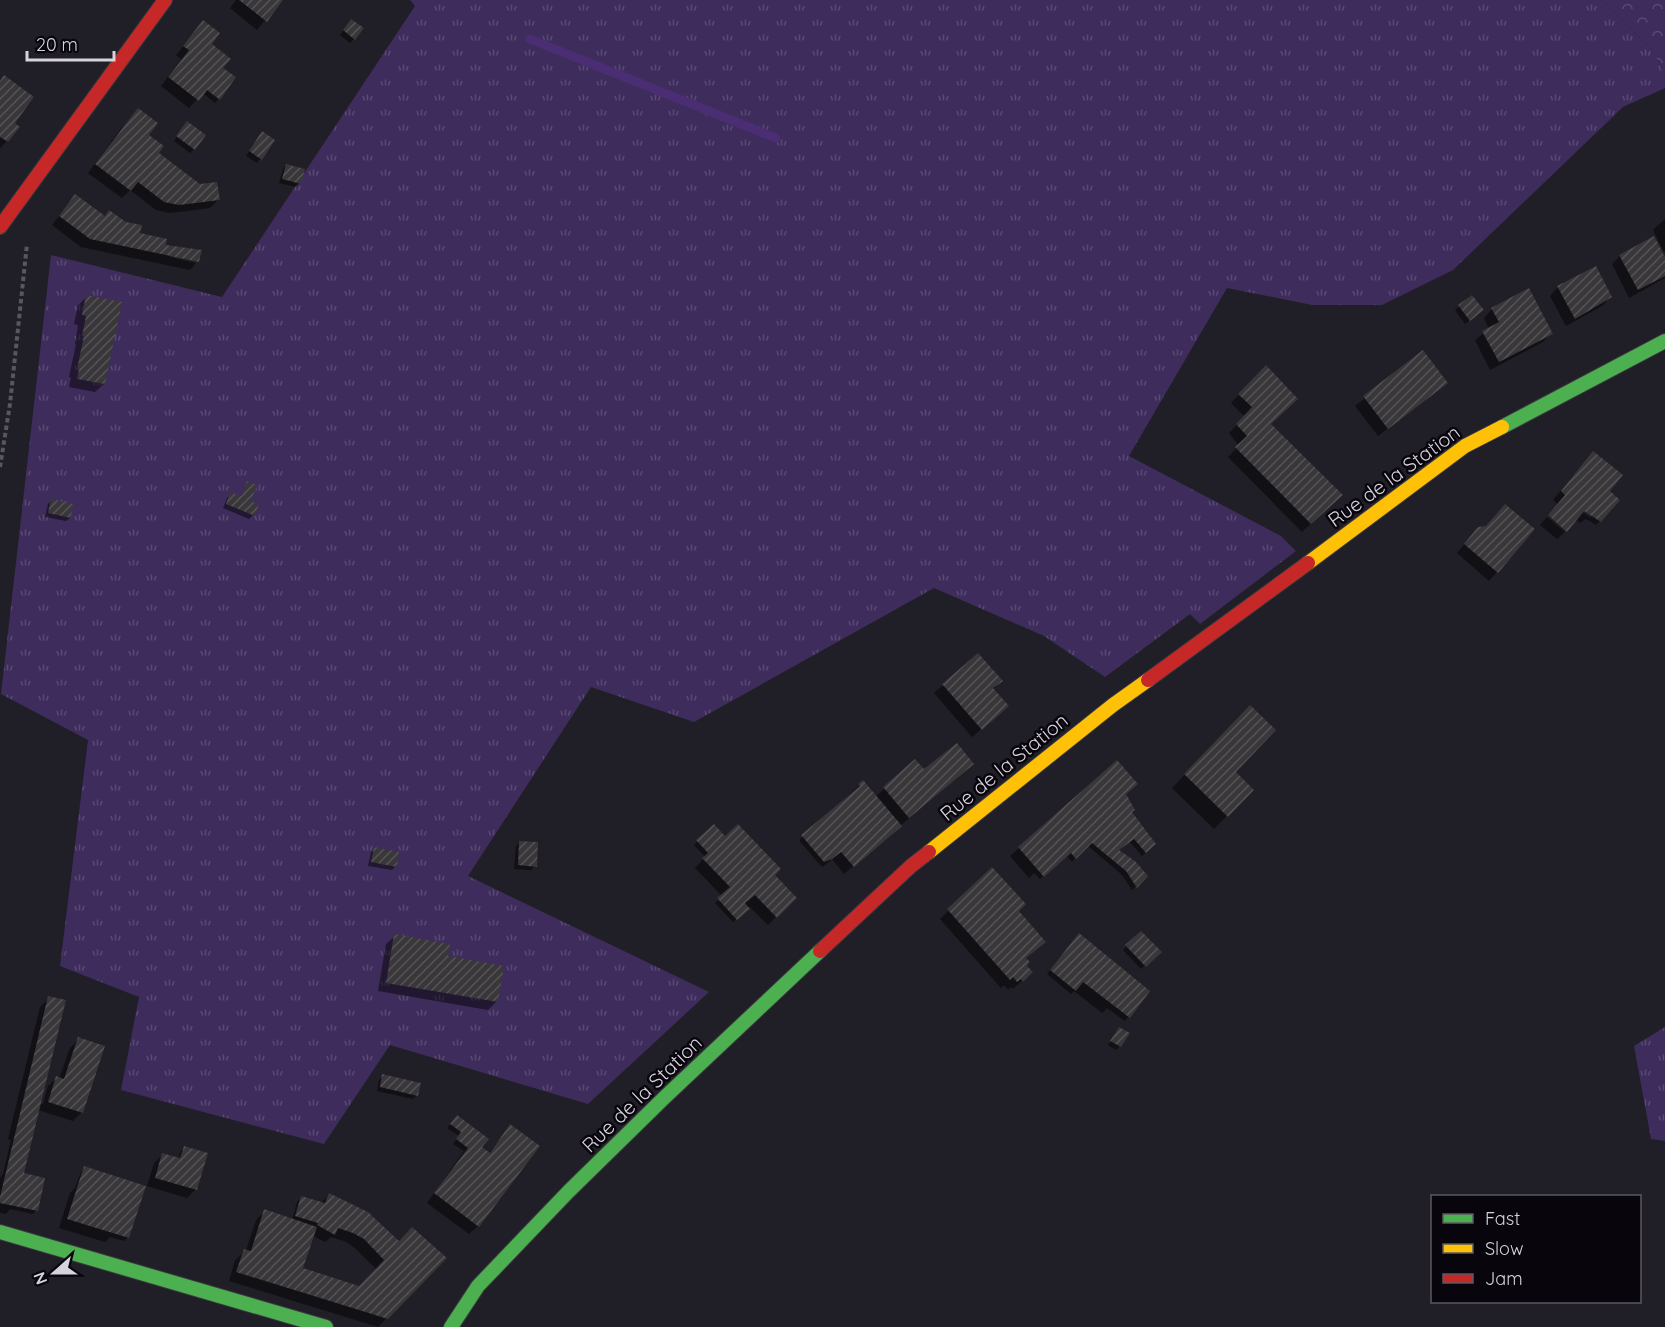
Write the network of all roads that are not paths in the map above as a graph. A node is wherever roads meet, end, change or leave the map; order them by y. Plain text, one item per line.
1 (165, 0) edge
2 (0, 227) edge
3 (1665, 341) edge
4 (0, 1232) edge
5 (326, 1327) edge
6 (451, 1327) edge

1 - 2 street
3 - 6 street, Rue de la Station
4 - 5 street

